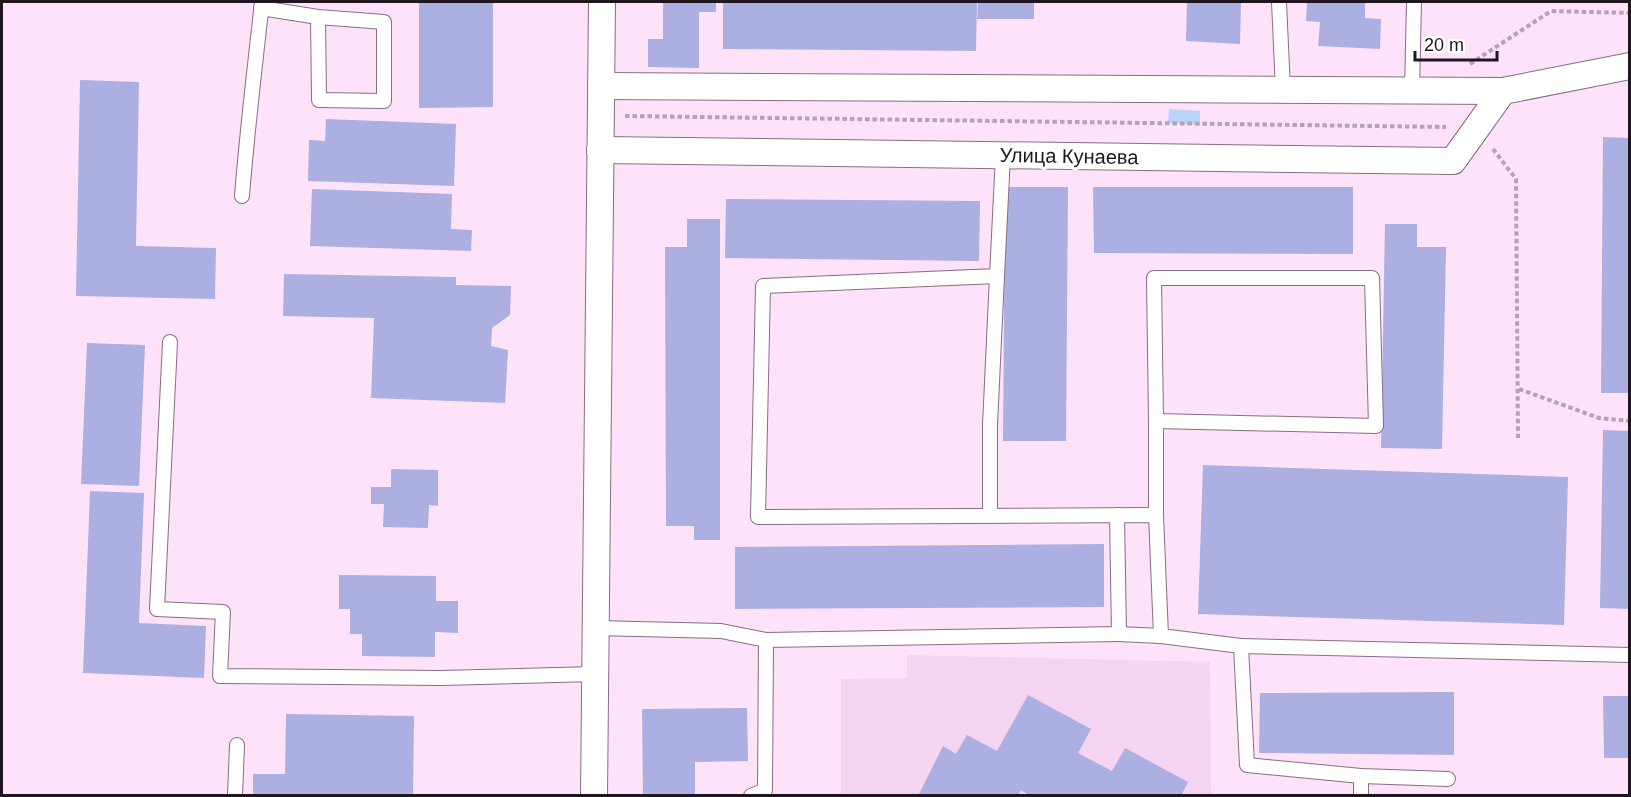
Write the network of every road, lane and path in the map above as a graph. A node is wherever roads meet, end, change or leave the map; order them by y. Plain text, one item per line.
1 (602, 2) edge
2 (1280, 2) edge
3 (1413, 2) edge
4 (261, 5) edge
5 (1629, 13) edge
6 (318, 17) junction
7 (1629, 66) edge
8 (601, 86) junction
9 (1283, 90) junction
10 (1412, 91) junction
11 (1449, 91) junction
12 (1503, 91) junction
13 (600, 150) junction
14 (1003, 155) junction
15 (242, 196) dead end
16 (997, 276) junction
17 (170, 342) dead end
18 (1519, 390) dead end
19 (1629, 421) edge
20 (1156, 422) junction
21 (990, 515) junction
22 (1117, 515) junction
23 (1156, 515) junction
24 (595, 628) junction
25 (1119, 634) junction
26 (1161, 636) junction
27 (766, 640) junction
28 (1241, 646) junction
29 (1629, 655) edge
30 (595, 674) junction
31 (237, 744) dead end
32 (1361, 776) junction
33 (1448, 779) dead end
34 (235, 795) edge
35 (594, 795) edge
36 (751, 795) edge
37 (1361, 795) edge

1 - 8 street
2 - 9 lane
3 - 10 lane
4 - 6 lane
4 - 15 lane
5 - 11 path
6 - 6 lane
7 - 12 street
8 - 9 street
8 - 13 street
9 - 10 street
10 - 11 street
11 - 12 street
12 - 14 street, Улица Кунаева
13 - 14 street, Улица Кунаева
13 - 24 street
14 - 16 lane
16 - 21 lane
16 - 21 lane
17 - 30 lane
18 - 19 path
20 - 20 lane
20 - 23 lane
21 - 22 lane
22 - 23 lane
22 - 25 lane
23 - 26 lane
24 - 27 lane
24 - 30 street
25 - 26 lane
25 - 27 lane
26 - 28 lane
27 - 36 lane
28 - 29 lane
28 - 32 lane
30 - 35 street
31 - 34 lane
32 - 33 lane
32 - 37 lane

